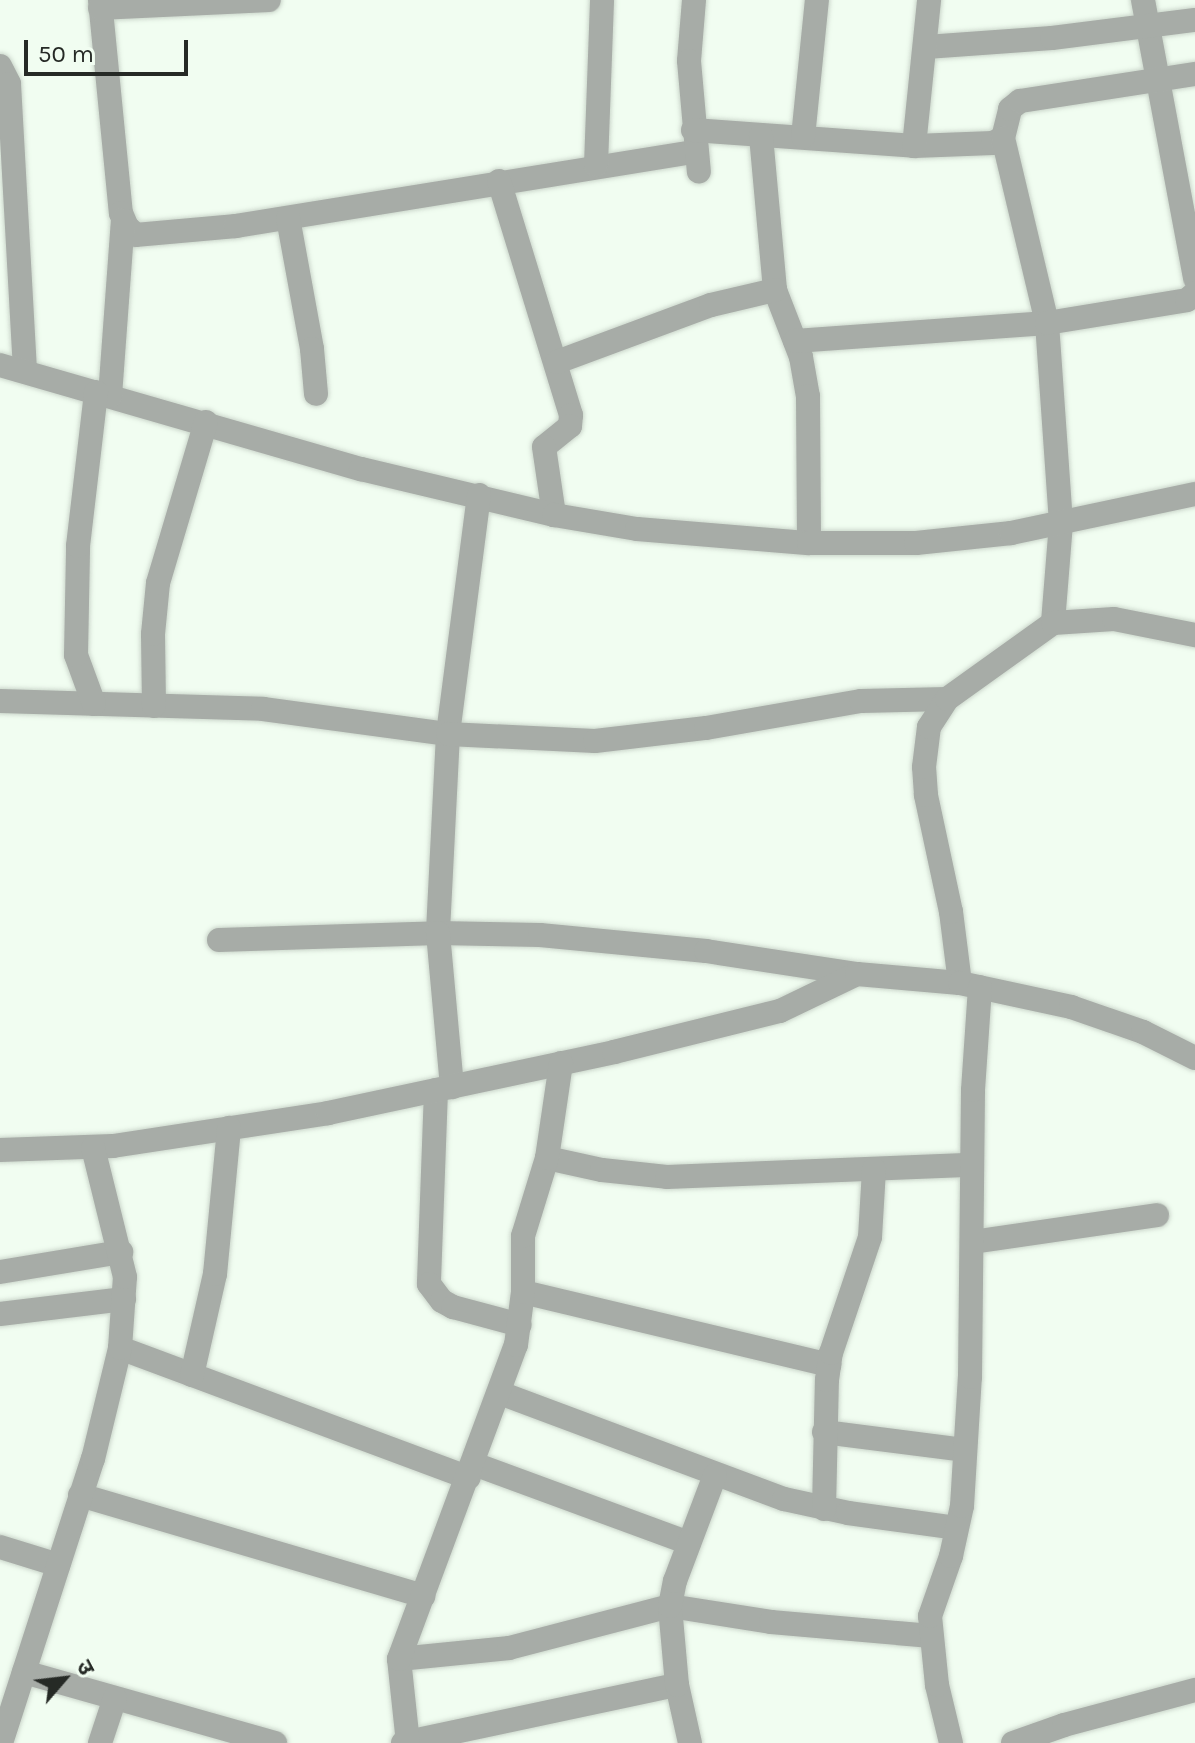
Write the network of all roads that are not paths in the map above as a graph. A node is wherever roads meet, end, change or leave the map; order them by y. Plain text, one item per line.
1 (269, 0) edge
2 (602, 0) edge
3 (694, 0) edge
4 (817, 0) edge
5 (1143, 0) edge
6 (937, 1) edge
7 (100, 4) edge
8 (1195, 20) edge
9 (1148, 27) junction
10 (926, 47) junction
11 (0, 66) edge
12 (1195, 74) edge
13 (1156, 78) junction
14 (761, 136) junction
15 (803, 137) junction
16 (1003, 138) junction
17 (914, 146) junction
18 (696, 151) junction
19 (596, 165) junction
20 (499, 181) junction
21 (288, 218) junction
22 (123, 220) junction
23 (1195, 278) edge
24 (775, 290) junction
25 (1195, 293) edge
26 (1047, 323) junction
27 (795, 341) junction
28 (557, 362) junction
29 (0, 365) edge
30 (25, 372) junction
31 (103, 394) junction
32 (316, 394) dead end
33 (206, 422) junction
34 (1195, 494) edge
35 (479, 495) junction
36 (554, 515) junction
37 (1061, 523) junction
38 (809, 543) junction
39 (1053, 623) junction
40 (1195, 635) edge
41 (947, 699) junction
42 (0, 701) edge
43 (94, 704) junction
44 (154, 706) junction
45 (448, 734) junction
46 (438, 933) junction
47 (219, 940) dead end
48 (857, 974) junction
49 (970, 985) junction
50 (1195, 1058) edge
51 (561, 1063) junction
52 (444, 1089) junction
53 (229, 1128) junction
54 (93, 1148) junction
55 (0, 1150) edge
56 (547, 1158) junction
57 (972, 1165) junction
58 (874, 1169) junction
59 (1157, 1215) dead end
60 (973, 1242) junction
61 (121, 1252) junction
62 (0, 1272) edge
63 (523, 1292) junction
64 (124, 1299) junction
65 (0, 1314) edge
66 (520, 1325) junction
67 (120, 1348) junction
68 (829, 1365) junction
69 (192, 1375) junction
70 (500, 1393) junction
71 (824, 1432) junction
72 (964, 1450) junction
73 (471, 1471) junction
74 (715, 1475) junction
75 (80, 1495) junction
76 (824, 1509) junction
77 (956, 1528) junction
78 (689, 1543) junction
79 (0, 1547) edge
80 (58, 1565) junction
81 (423, 1596) junction
82 (670, 1606) junction
83 (931, 1636) junction
84 (399, 1659) junction
85 (24, 1672) junction
86 (677, 1685) junction
87 (1195, 1690) edge
88 (115, 1698) junction
89 (1, 1743) edge
90 (100, 1743) edge
91 (275, 1743) edge
92 (406, 1743) edge
93 (690, 1743) edge
94 (951, 1743) edge
95 (1013, 1743) edge

1 - 7 street
2 - 19 street
3 - 18 street
4 - 15 street
5 - 9 street
6 - 10 street
7 - 22 street
8 - 9 street
9 - 10 street
9 - 13 street
10 - 17 street
11 - 30 street
12 - 13 street
13 - 16 street
13 - 23 street
14 - 15 street
14 - 18 street
14 - 24 street
15 - 17 street
16 - 17 street
16 - 26 street
18 - 19 street
19 - 20 street
20 - 21 street
20 - 28 street
21 - 22 street
21 - 32 street
22 - 31 street
24 - 27 street
24 - 28 street
25 - 26 street
26 - 27 street
26 - 37 street
27 - 38 street
28 - 36 street
29 - 30 street
30 - 31 street
31 - 33 street
31 - 43 street
33 - 35 street
33 - 44 street
34 - 37 street
35 - 36 street
35 - 45 street
36 - 38 street
37 - 38 street
37 - 39 street
39 - 40 street
39 - 41 street
41 - 45 street
41 - 49 street
42 - 43 street
43 - 44 street
44 - 45 street
45 - 46 street
46 - 47 street
46 - 48 street
46 - 52 street
48 - 49 street
48 - 51 street
49 - 50 street
49 - 57 street
51 - 52 street
51 - 56 street
52 - 53 street
52 - 66 street
53 - 54 street
53 - 69 street
54 - 55 street
54 - 61 street
56 - 58 street
56 - 63 street
57 - 58 street
57 - 60 street
58 - 68 street
59 - 60 street
60 - 72 street
61 - 62 street
61 - 64 street
63 - 66 street
63 - 68 street
64 - 65 street
64 - 67 street
66 - 70 street
67 - 69 street
67 - 75 street
68 - 71 street
69 - 73 street
70 - 73 street
70 - 74 street
71 - 72 street
71 - 76 street
72 - 77 street
73 - 78 street
73 - 81 street
74 - 76 street
74 - 78 street
75 - 80 street
75 - 81 street
76 - 77 street
77 - 83 street
78 - 82 street
79 - 80 street
80 - 85 street
81 - 84 street
82 - 83 street
82 - 84 street
82 - 86 street
83 - 94 street
84 - 92 street
85 - 88 street
85 - 89 street
86 - 92 street
86 - 93 street
87 - 95 street
88 - 90 street
88 - 91 street

